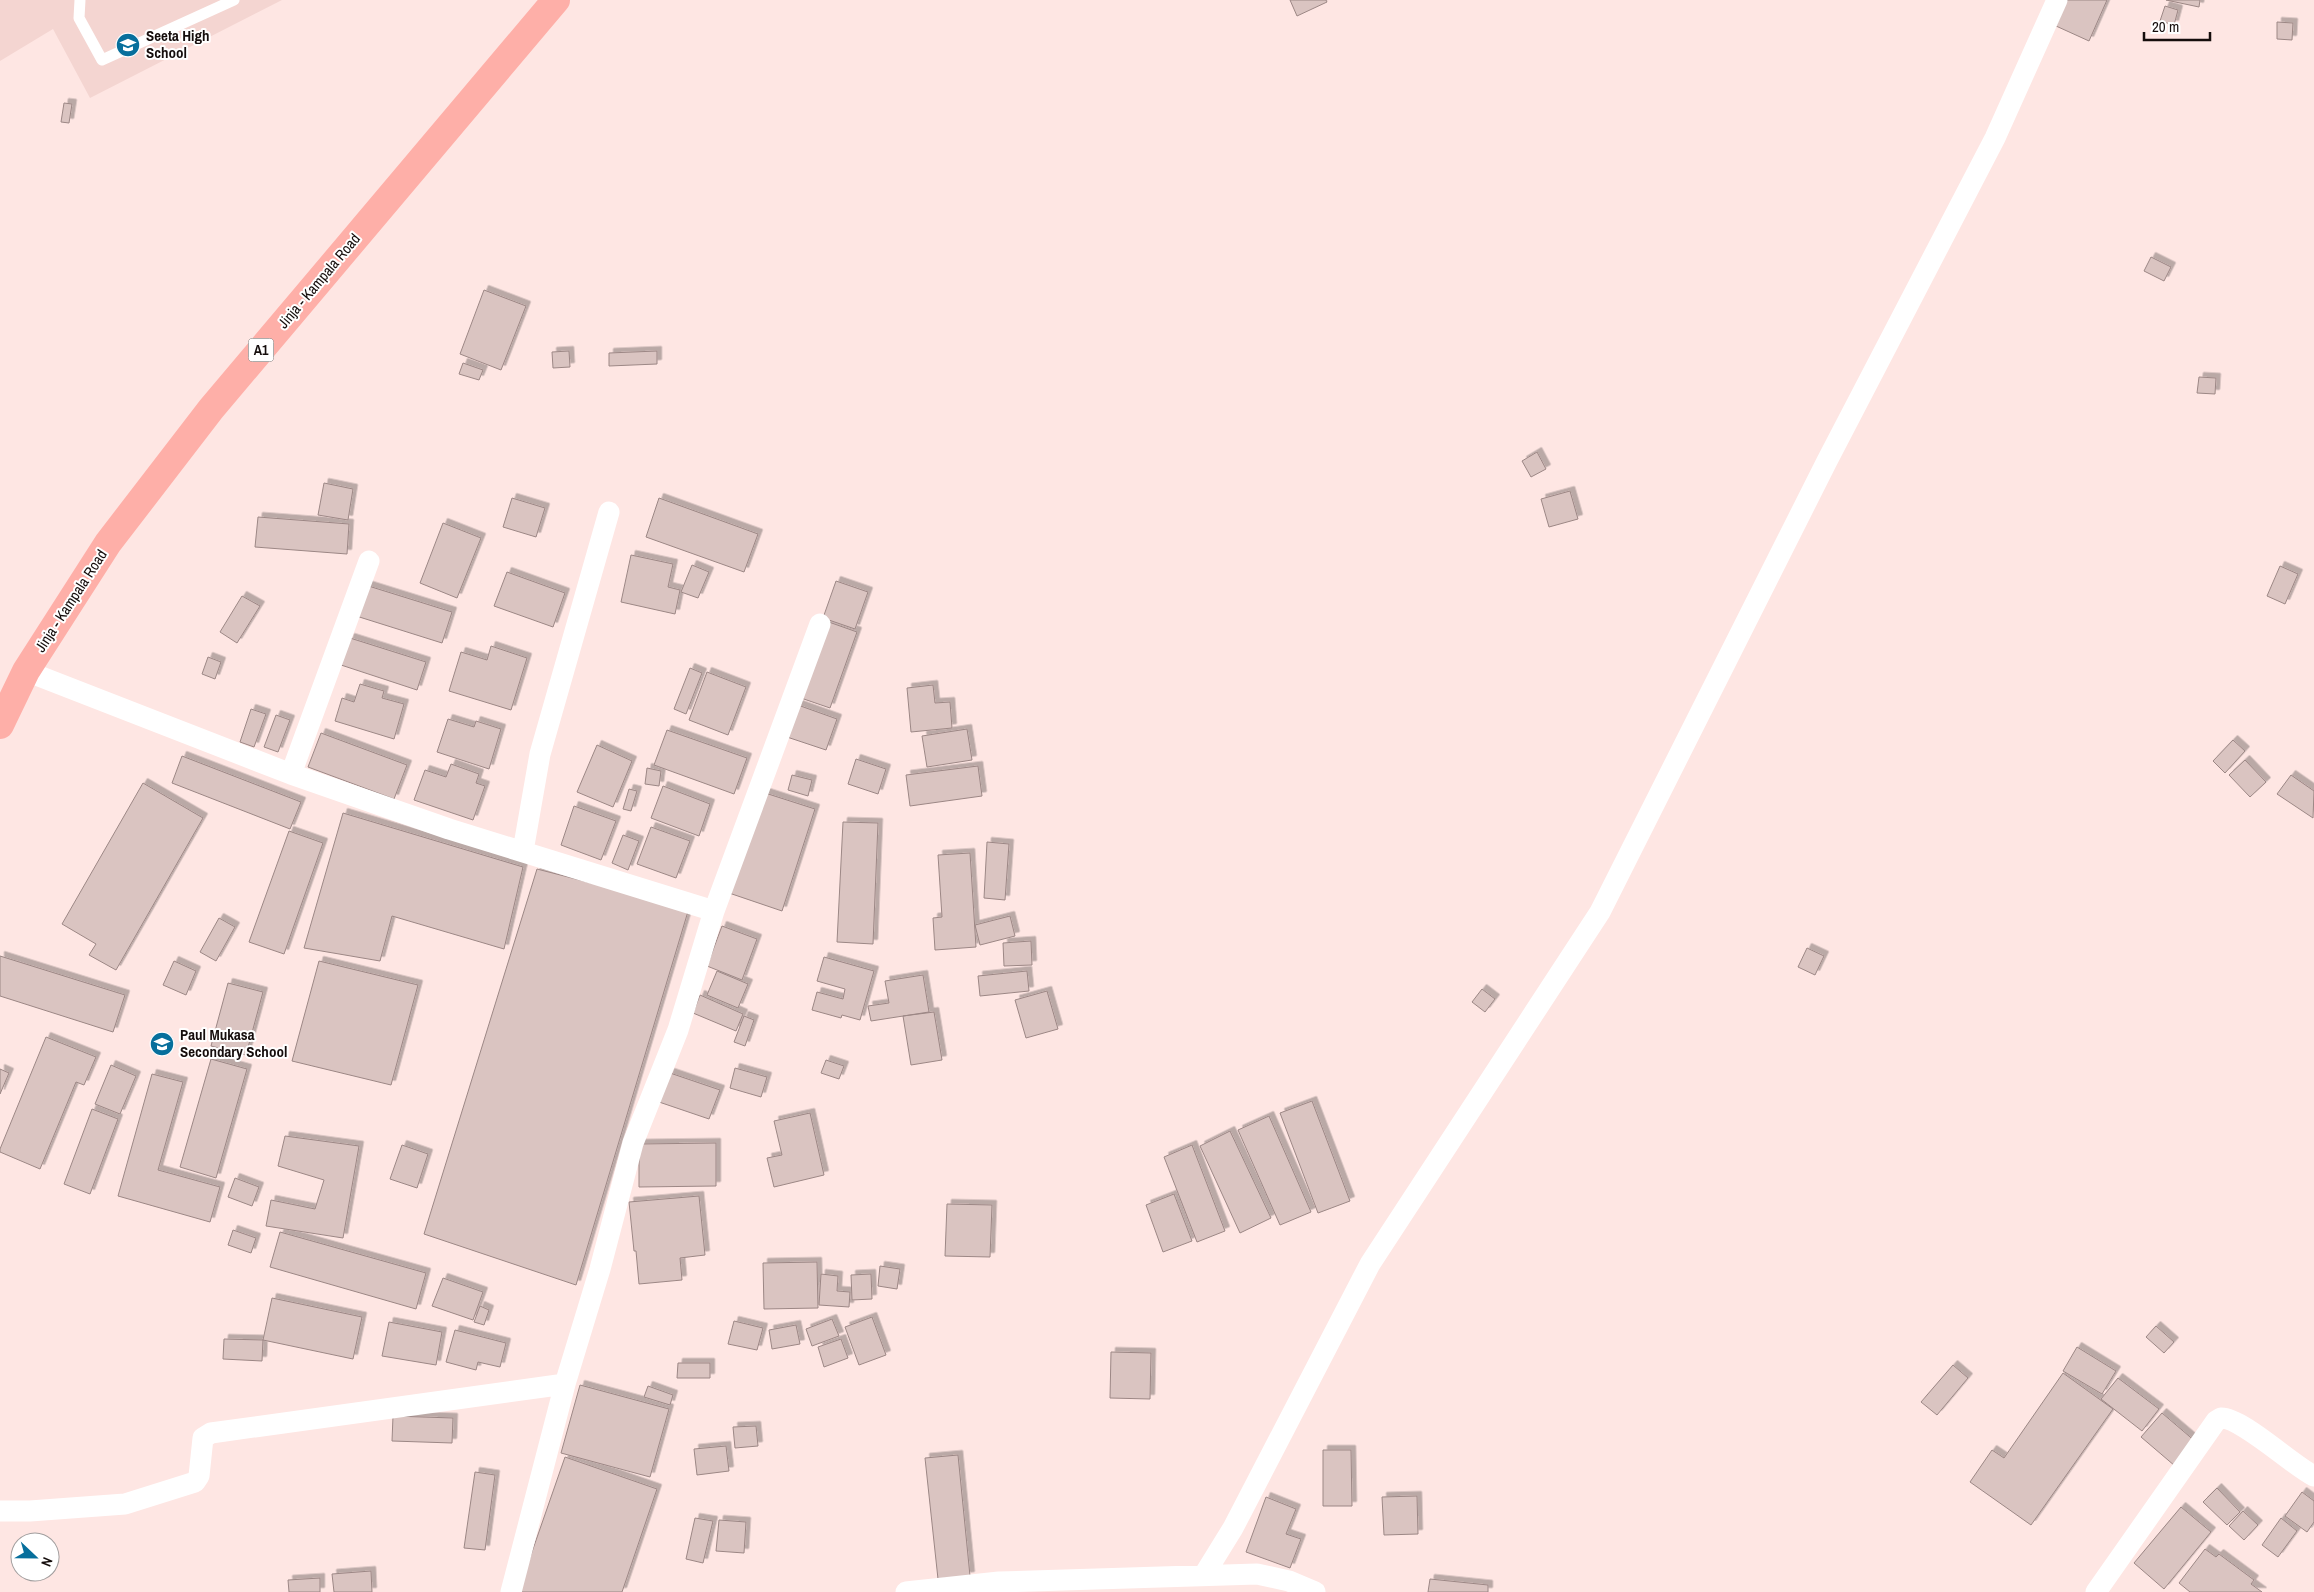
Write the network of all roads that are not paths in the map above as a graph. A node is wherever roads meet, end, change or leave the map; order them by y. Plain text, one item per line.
1 (80, 0) edge
2 (234, 0) edge
3 (556, 0) edge
4 (2057, 0) edge
5 (609, 512) dead end
6 (369, 561) dead end
7 (820, 624) dead end
8 (26, 671) junction
9 (0, 725) edge
10 (291, 774) junction
11 (524, 850) junction
12 (714, 911) junction
13 (565, 1384) junction
14 (2314, 1476) edge
15 (0, 1511) edge
16 (1204, 1575) junction
17 (511, 1592) edge
18 (906, 1592) edge
19 (1315, 1592) edge
20 (2096, 1592) edge

1 - 2 lane
3 - 8 highway, Jinja - Kampala Road / A1
4 - 16 street
5 - 11 street
6 - 10 street
7 - 12 street
8 - 9 highway, Jinja - Kampala Road / A1
8 - 10 street
10 - 11 street
11 - 12 street
12 - 13 street
13 - 15 street
13 - 17 street
14 - 20 street
16 - 18 street
16 - 19 street

